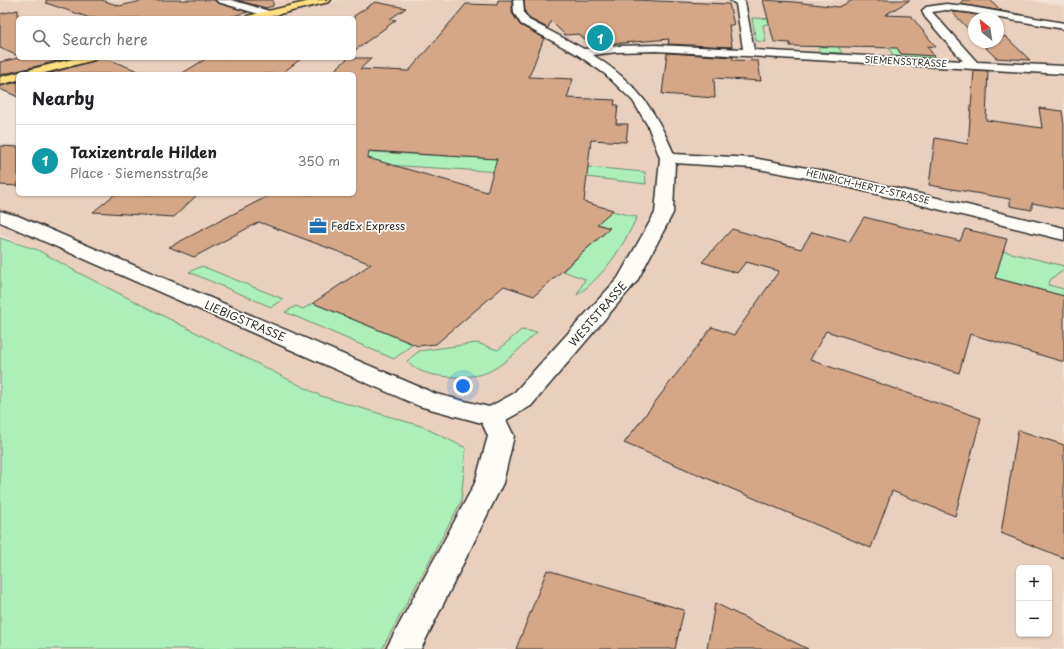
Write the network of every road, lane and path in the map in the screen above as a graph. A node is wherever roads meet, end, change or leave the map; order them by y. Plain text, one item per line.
1 (222, 0) edge
2 (326, 0) edge
3 (518, 0) edge
4 (735, 0) edge
5 (269, 14) junction
6 (260, 16) edge
7 (1064, 26) edge
8 (749, 52) junction
9 (582, 53) junction
10 (82, 60) edge
11 (973, 65) junction
12 (1064, 70) edge
13 (34, 72) edge
14 (16, 77) edge
15 (0, 81) edge
16 (668, 158) junction
17 (0, 216) edge
18 (1064, 234) edge
19 (492, 417) junction
20 (403, 649) edge

1 - 5 street
2 - 5 main road
3 - 9 street, WESTSTRASSE
4 - 8 street
5 - 6 main road
7 - 11 street
8 - 9 street, SIEMENSSTRASSE
8 - 11 street, SIEMENSSTRASSE
9 - 16 street, WESTSTRASSE
10 - 13 main road
11 - 12 street, SIEMENSSTRASSE
14 - 15 main road
16 - 18 street, HEINRICH-HERTZ-STRASSE
16 - 19 street, WESTSTRASSE
17 - 19 street, LIEBIGSTRASSE
19 - 20 street

